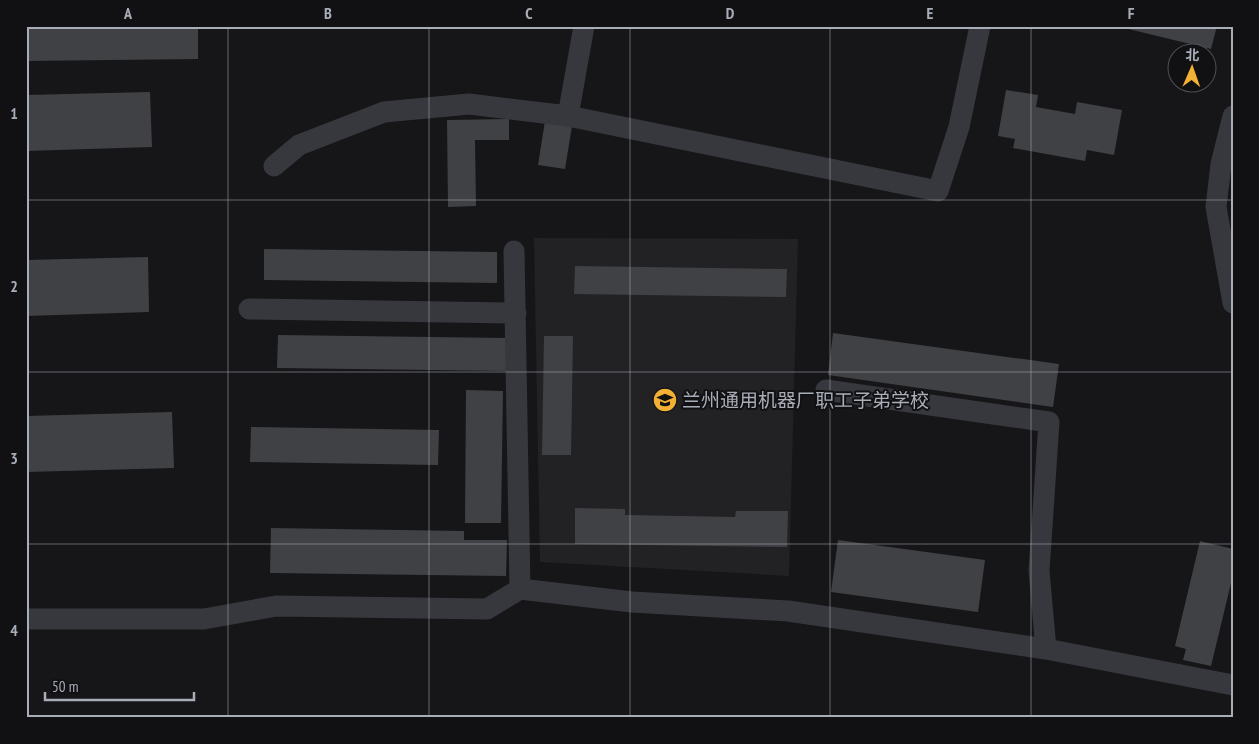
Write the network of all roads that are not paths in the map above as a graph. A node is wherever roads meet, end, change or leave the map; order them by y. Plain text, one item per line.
1 (584, 26) edge
2 (980, 26) edge
3 (568, 116) junction
4 (1233, 116) edge
5 (274, 166) dead end
6 (514, 251) dead end
7 (1233, 303) edge
8 (249, 309) dead end
9 (516, 313) junction
10 (826, 390) dead end
11 (520, 588) junction
12 (26, 619) edge
13 (1046, 649) junction
14 (1233, 685) edge

1 - 3 street
2 - 3 street
3 - 5 street
4 - 7 street
6 - 9 street
8 - 9 street
9 - 11 street
10 - 13 street
11 - 12 street
11 - 13 street
13 - 14 street

